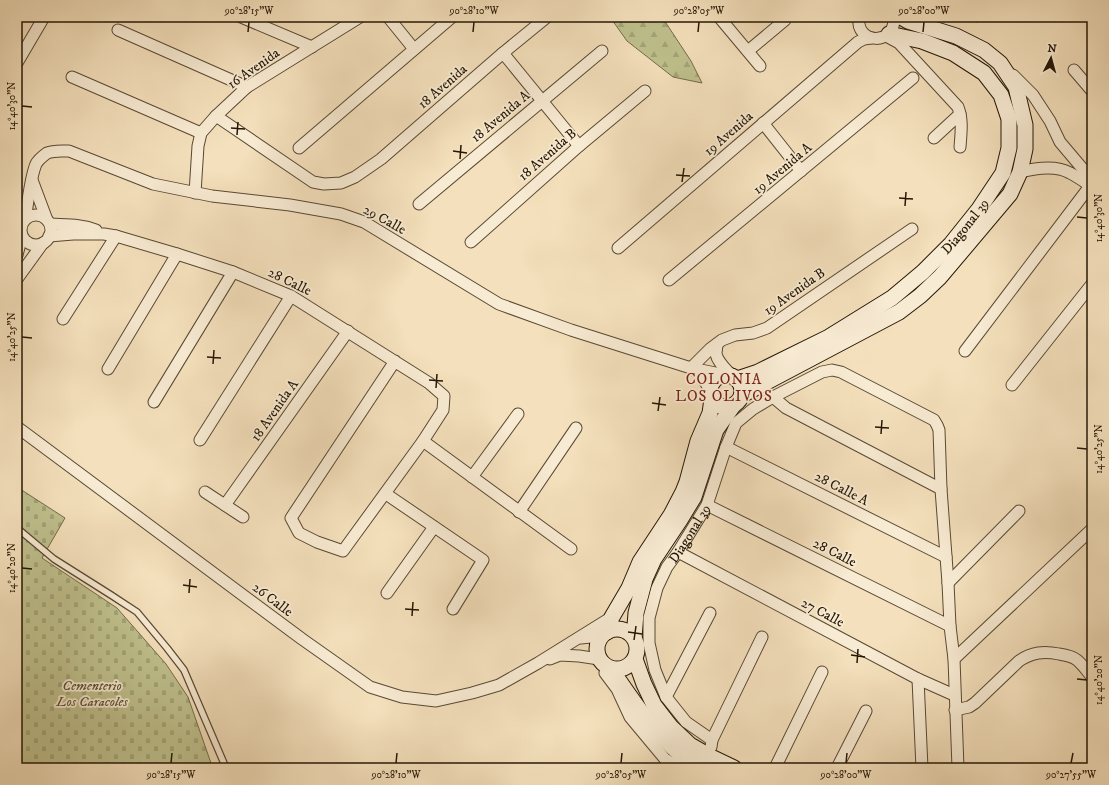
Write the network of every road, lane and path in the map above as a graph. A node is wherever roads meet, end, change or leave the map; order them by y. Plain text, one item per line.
1 (44, 17) edge
2 (241, 17) edge
3 (359, 17) edge
4 (388, 17) edge
5 (452, 17) edge
6 (548, 17) edge
7 (719, 17) edge
8 (894, 17) edge
9 (901, 17) edge
10 (785, 20) dead end
11 (858, 21) edge
12 (118, 30) dead end
13 (887, 35) junction
14 (871, 38) junction
15 (858, 42) junction
16 (312, 47) junction
17 (414, 49) junction
18 (602, 51) dead end
19 (748, 51) junction
20 (503, 53) junction
21 (17, 62) edge
22 (1000, 63) junction
23 (760, 66) dead end
24 (1074, 70) dead end
25 (72, 77) dead end
26 (913, 78) dead end
27 (247, 87) junction
28 (644, 90) dead end
29 (1092, 91) edge
30 (542, 100) junction
31 (960, 114) junction
32 (216, 116) junction
33 (763, 123) junction
34 (201, 133) junction
35 (934, 138) dead end
36 (579, 146) junction
37 (960, 147) dead end
38 (299, 148) dead end
39 (801, 171) junction
40 (1020, 172) junction
41 (32, 180) junction
42 (1091, 183) edge
43 (195, 193) junction
44 (419, 204) dead end
45 (25, 219) junction
46 (48, 222) junction
47 (912, 229) dead end
48 (104, 234) junction
49 (22, 236) junction
50 (116, 236) junction
51 (46, 240) junction
52 (471, 242) dead end
53 (618, 248) dead end
54 (177, 254) junction
55 (17, 255) edge
56 (233, 272) junction
57 (17, 279) edge
58 (669, 280) dead end
59 (1092, 284) edge
60 (291, 296) junction
61 (62, 319) dead end
62 (348, 331) junction
63 (717, 344) junction
64 (965, 351) dead end
65 (395, 361) junction
66 (691, 368) junction
67 (108, 369) dead end
68 (731, 377) junction
69 (1012, 385) dead end
70 (711, 395) junction
71 (773, 397) junction
72 (737, 400) junction
73 (154, 402) dead end
74 (518, 414) dead end
75 (17, 427) edge
76 (576, 428) dead end
77 (200, 440) dead end
78 (423, 441) junction
79 (726, 446) junction
80 (472, 477) junction
81 (941, 489) junction
82 (205, 492) dead end
83 (386, 494) junction
84 (225, 505) junction
85 (707, 505) junction
86 (1019, 511) dead end
87 (519, 512) junction
88 (243, 517) dead end
89 (434, 527) junction
90 (17, 528) edge
91 (1092, 529) edge
92 (571, 550) dead end
93 (678, 552) junction
94 (946, 557) junction
95 (948, 583) junction
96 (387, 593) dead end
97 (453, 609) dead end
98 (710, 613) dead end
99 (612, 617) junction
100 (950, 626) junction
101 (604, 634) junction
102 (762, 637) dead end
103 (578, 638) junction
104 (634, 638) junction
105 (635, 659) junction
106 (954, 659) junction
107 (538, 663) junction
108 (606, 665) junction
109 (822, 672) dead end
110 (1092, 677) edge
111 (918, 679) junction
112 (954, 695) junction
113 (666, 697) junction
114 (955, 710) junction
115 (866, 711) dead end
116 (712, 740) junction
117 (706, 762) edge
118 (226, 768) edge
119 (680, 768) edge
120 (734, 768) edge
121 (775, 768) edge
122 (837, 768) edge
123 (922, 768) edge
124 (958, 768) edge

1 - 21 street
2 - 16 street
3 - 16 street, 16 Avenida
4 - 17 street
5 - 17 street
6 - 20 street, 18 Avenida
7 - 19 street
8 - 13 street
9 - 22 street, Diagonal 39
10 - 19 street
11 - 14 street
11 - 15 street
12 - 27 street
13 - 14 street, 19 Avenida
13 - 31 street
13 - 68 street, Diagonal 39
14 - 15 street, 19 Avenida
15 - 33 street, 19 Avenida
16 - 27 street, 16 Avenida
17 - 38 street
18 - 30 street, 18 Avenida A
19 - 23 street
20 - 30 street
20 - 32 street, 18 Avenida
22 - 40 street, Diagonal 39
22 - 42 street
24 - 29 street
25 - 34 street
26 - 39 street, 19 Avenida A
27 - 32 street, 16 Avenida
28 - 36 street, 18 Avenida B
30 - 36 street
30 - 44 street, 18 Avenida A
31 - 35 street
31 - 37 street
32 - 34 street, 16 Avenida
33 - 39 street
33 - 53 street, 19 Avenida
34 - 43 street
36 - 52 street, 18 Avenida B
39 - 58 street, 19 Avenida A
40 - 42 street
40 - 72 street, Diagonal 39
41 - 43 street, 29 Calle
41 - 45 street
41 - 46 street
42 - 64 street
43 - 66 street, 29 Calle
45 - 46 street
45 - 49 street
46 - 48 street, 28 Calle
46 - 51 street
47 - 63 street, 19 Avenida B
48 - 50 street, 28 Calle
48 - 51 street, 28 Calle
49 - 51 street
49 - 55 street
50 - 54 street, 28 Calle
50 - 61 street
51 - 57 street
54 - 56 street, 28 Calle
54 - 67 street
56 - 60 street, 28 Calle
56 - 73 street
59 - 69 street
60 - 62 street, 28 Calle
60 - 77 street
62 - 65 street, 28 Calle
62 - 84 street, 18 Avenida A
63 - 66 street, 19 Avenida B
63 - 68 street
65 - 78 street, 28 Calle
65 - 83 street
66 - 68 street, 29 Calle
66 - 70 street, 29 Calle
68 - 70 street
68 - 72 street
70 - 72 street
70 - 99 street, Diagonal 39
71 - 79 street, Diagonal 39
71 - 81 street
71 - 81 street, Diagonal 39
72 - 104 street, Diagonal 39
74 - 80 street
75 - 107 street, 26 Calle
76 - 87 street
78 - 80 street
78 - 83 street
79 - 85 street, Diagonal 39
79 - 94 street, 28 Calle A
80 - 87 street
81 - 94 street
82 - 84 street
83 - 89 street
84 - 88 street
85 - 93 street, Diagonal 39
85 - 100 street, 28 Calle
86 - 95 street
87 - 92 street
89 - 96 street
89 - 97 street
90 - 118 lane
91 - 106 street
93 - 111 street, 27 Calle
93 - 113 street, Diagonal 39
94 - 95 street
95 - 100 street
98 - 113 street
99 - 101 street, Diagonal 39
99 - 103 street, 26 Calle
100 - 106 street
101 - 103 street, 26 Calle
101 - 104 street
101 - 108 street
102 - 116 street
103 - 107 street, 26 Calle
104 - 105 street
105 - 108 street
105 - 117 street
106 - 112 street
107 - 108 street, 26 Calle
108 - 117 street
108 - 119 street
109 - 121 street
110 - 114 street
111 - 112 street, 27 Calle
111 - 123 street
112 - 114 street
113 - 116 street, Diagonal 39
114 - 124 street
115 - 122 street
116 - 117 street
117 - 120 street

